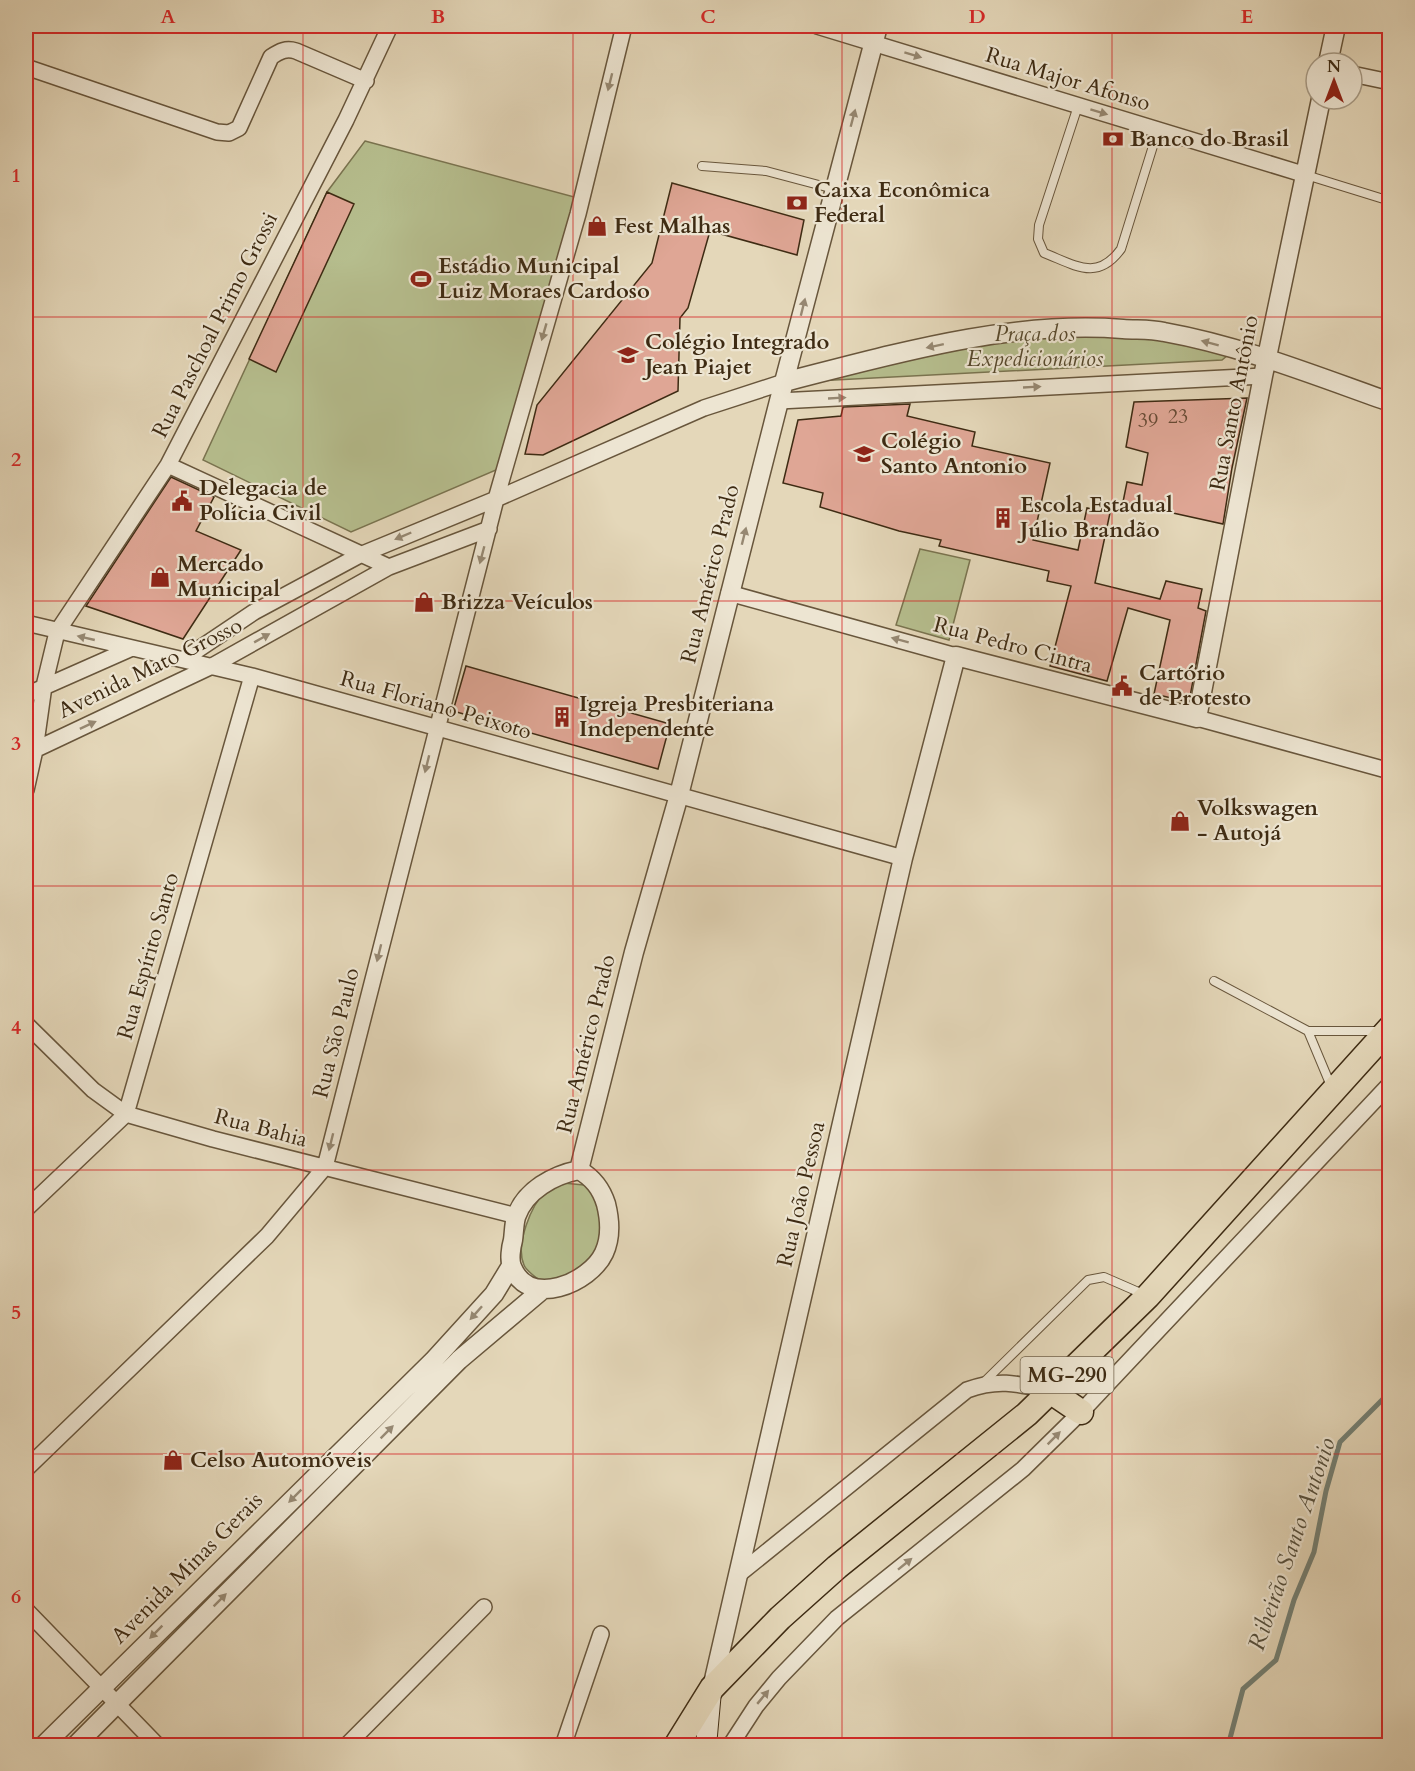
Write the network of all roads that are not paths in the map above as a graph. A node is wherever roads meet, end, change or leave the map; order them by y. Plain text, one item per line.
1 (390, 26) edge
2 (624, 26) edge
3 (817, 26) edge
4 (1336, 26) edge
5 (876, 34) edge
6 (1331, 51) edge
7 (26, 67) edge
8 (1364, 77) edge
9 (366, 81) junction
10 (1389, 82) edge
11 (1078, 106) junction
12 (1319, 111) edge
13 (1158, 130) junction
14 (702, 166) dead end
15 (1306, 175) junction
16 (834, 189) junction
17 (1389, 201) edge
18 (1265, 367) junction
19 (784, 382) junction
20 (779, 401) junction
21 (1389, 402) edge
22 (168, 465) junction
23 (496, 499) junction
24 (489, 529) junction
25 (360, 555) junction
26 (389, 567) junction
27 (729, 593) junction
28 (26, 623) edge
29 (57, 632) junction
30 (130, 649) junction
31 (956, 656) junction
32 (184, 659) junction
33 (212, 666) junction
34 (252, 676) junction
35 (44, 686) junction
36 (26, 695) edge
37 (1197, 718) junction
38 (436, 729) junction
39 (30, 752) edge
40 (1389, 771) edge
41 (26, 790) edge
42 (679, 795) junction
43 (903, 858) junction
44 (1214, 981) dead end
45 (26, 1024) edge
46 (1388, 1029) edge
47 (1308, 1031) junction
48 (1389, 1084) edge
49 (1333, 1090) junction
50 (126, 1114) junction
51 (325, 1167) junction
52 (579, 1170) junction
53 (26, 1209) edge
54 (517, 1216) junction
55 (511, 1266) junction
56 (542, 1290) junction
57 (1148, 1296) junction
58 (982, 1384) junction
59 (1050, 1391) junction
60 (1081, 1412) junction
61 (26, 1469) edge
62 (738, 1575) junction
63 (484, 1607) dead end
64 (26, 1610) edge
65 (601, 1634) dead end
66 (100, 1688) junction
67 (712, 1688) junction
68 (117, 1704) junction
69 (43, 1746) edge
70 (75, 1746) edge
71 (158, 1746) edge
72 (346, 1746) edge
73 (563, 1746) edge
74 (676, 1746) edge
75 (706, 1746) edge
76 (730, 1746) edge

1 - 9 street, Rua Paschoal Primo Grossi
2 -> 23 street, Rua São Paulo
3 - 5 street, Rua Major Afonso
4 - 6 street
5 -> 11 street, Rua Major Afonso
16 -> 5 street, Rua Américo Prado
7 - 9 street
8 - 10 street
9 - 22 street, Rua Paschoal Primo Grossi
11 -> 13 street, Rua Major Afonso
11 - 13 lane
12 - 15 street, Rua Santo Antônio
13 - 15 street, Rua Major Afonso
14 - 16 lane
15 - 17 lane
15 - 18 street, Rua Santo Antônio
19 -> 16 street, Rua Américo Prado
18 -> 19 street
20 -> 18 street
18 - 21 street
18 - 37 street, Rua Santo Antônio
19 - 20 street, Rua Américo Prado
19 - 23 street, Avenida Mato Grosso
27 -> 20 street, Rua Américo Prado
22 - 25 street
22 - 29 street, Rua Paschoal Primo Grossi
23 - 24 street, Rua São Paulo
23 -> 25 street, Avenida Mato Grosso
24 - 26 street, Avenida Mato Grosso
24 -> 38 street, Rua São Paulo
25 - 26 street
25 - 32 street, Avenida Mato Grosso
33 -> 26 street, Avenida Mato Grosso
31 -> 27 street, Rua Pedro Cintra
27 - 42 street, Rua Américo Prado
28 - 29 street, Rua Floriano Peixoto
30 -> 29 street, Rua Floriano Peixoto
29 - 35 street
30 - 32 street, Rua Floriano Peixoto
30 - 35 street, Avenida Mato Grosso
31 - 37 street, Rua Pedro Cintra
31 - 43 street, Rua João Pessoa
32 - 33 street, Rua Floriano Peixoto
33 - 34 street, Rua Floriano Peixoto
39 -> 33 street, Avenida Mato Grosso
34 - 38 street, Rua Floriano Peixoto
34 - 50 street, Rua Espírito Santo
35 - 36 street, Avenida Mato Grosso
35 - 39 street
37 - 40 street, Rua Pedro Cintra
38 - 42 street, Rua Floriano Peixoto
38 -> 51 street, Rua São Paulo
39 - 41 street
42 - 43 street, Rua Floriano Peixoto
42 - 52 street, Rua Américo Prado
43 - 62 street, Rua João Pessoa
44 - 47 lane
45 - 50 street, Rua Bahia
46 - 47 lane
46 - 49 highway, MG-290
47 - 49 lane
48 - 60 street
49 - 57 highway, MG-290
50 - 51 street, Rua Bahia
50 - 53 street
51 - 54 street, Rua Bahia
51 - 61 street, Rua São Paulo
52 - 54 street
52 - 56 street
54 - 55 street
55 - 56 street
55 -> 66 street, Avenida Minas Gerais
68 -> 56 street, Avenida Minas Gerais
57 - 58 lane
57 - 59 highway, MG-290
58 - 59 street
58 - 62 street
59 - 60 highway
59 - 67 highway, MG-290
76 -> 60 street
62 - 67 street, Rua João Pessoa
63 - 72 street
64 - 66 street
65 - 73 street
66 - 68 street
66 - 69 street, Avenida Minas Gerais
67 - 74 highway, MG-290
67 - 75 main road, Rua João Pessoa
68 - 70 street, Avenida Minas Gerais
68 - 71 street

